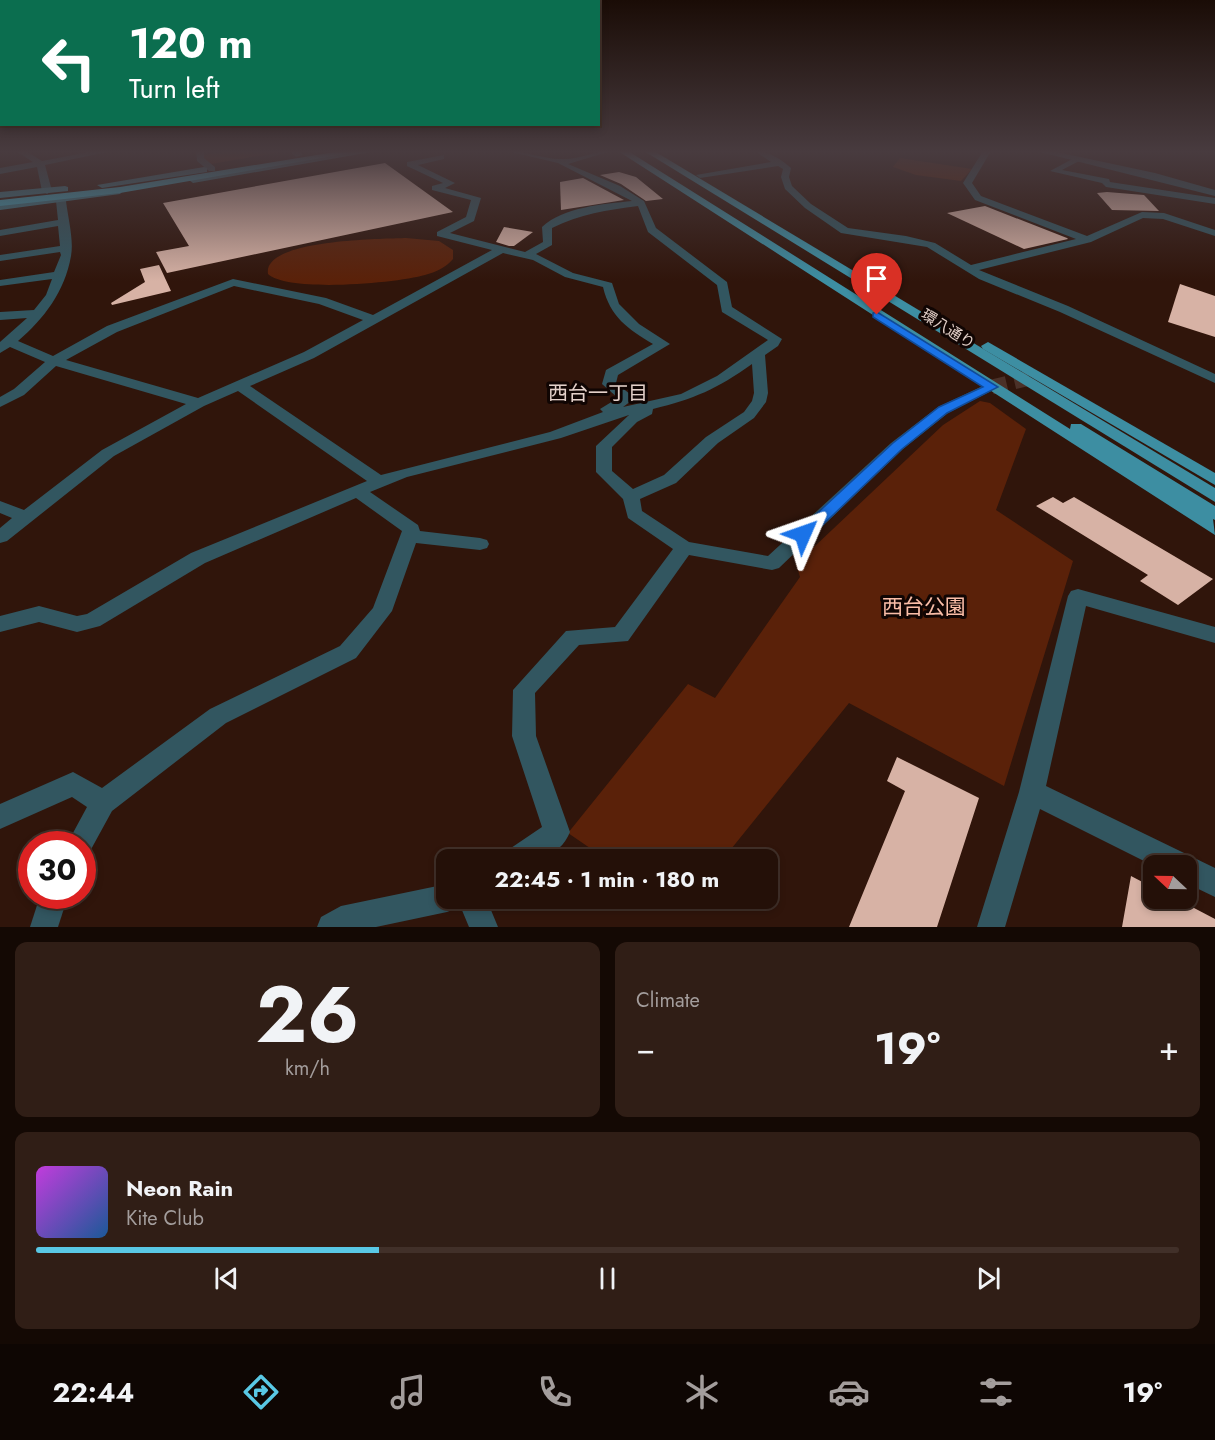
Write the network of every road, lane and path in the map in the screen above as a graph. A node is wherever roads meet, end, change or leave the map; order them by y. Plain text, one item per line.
1 (32, 194) edge
2 (53, 194) edge
3 (74, 194) edge
4 (103, 194) edge
5 (461, 194) edge
6 (627, 194) edge
7 (707, 194) edge
8 (709, 194) edge
9 (712, 194) edge
10 (718, 194) edge
11 (796, 194) edge
12 (975, 194) edge
13 (1172, 194) edge
14 (0, 201) edge
15 (61, 201) junction
16 (1215, 201) edge
17 (640, 203) junction
18 (728, 205) junction
19 (63, 222) junction
20 (1215, 232) edge
21 (0, 233) edge
22 (1087, 240) junction
23 (66, 248) junction
24 (500, 250) junction
25 (527, 255) junction
26 (825, 255) junction
27 (0, 258) edge
28 (799, 259) junction
29 (972, 268) junction
30 (58, 274) junction
31 (0, 283) edge
32 (39, 313) junction
33 (0, 316) edge
34 (375, 320) junction
35 (5, 346) edge
36 (758, 354) junction
37 (54, 361) junction
38 (1215, 379) edge
39 (242, 387) junction
40 (992, 387) junction
41 (664, 402) junction
42 (0, 403) edge
43 (199, 403) junction
44 (579, 426) junction
45 (1215, 480) edge
46 (380, 482) junction
47 (359, 492) junction
48 (1215, 496) edge
49 (631, 497) junction
50 (0, 507) edge
51 (1215, 514) edge
52 (26, 517) junction
53 (1215, 530) edge
54 (410, 536) junction
55 (0, 537) edge
56 (480, 544) dead end
57 (684, 548) junction
58 (0, 624) edge
59 (1215, 635) edge
60 (1032, 792) junction
61 (103, 802) junction
62 (0, 817) edge
63 (87, 831) edge
64 (533, 849) edge
65 (1160, 855) edge
66 (1197, 874) edge
67 (1215, 883) edge
68 (436, 900) edge
69 (50, 909) edge
70 (476, 909) edge
71 (44, 927) edge
72 (331, 927) edge
73 (484, 927) edge
74 (991, 927) edge

1 - 14 main road
2 - 14 highway
3 - 14 highway
4 - 15 main road
5 - 24 street
6 - 17 street
7 - 18 main road
8 - 18 main road, 環八通り
9 - 18 main road, 環八通り
10 - 18 main road
11 - 29 street
12 - 22 street
13 - 16 street
14 - 15 main road
15 - 19 street
17 - 25 street
17 - 36 street
18 - 26 main road, 環八通り
18 - 26 main road
18 - 28 main road, 環八通り
18 - 28 main road
19 - 21 street
19 - 23 street
20 - 22 street
22 - 29 street
23 - 27 street
23 - 30 street
24 - 25 street
24 - 34 street
25 - 44 street
26 - 45 main road
26 - 48 main road, 環八通り
28 - 40 main road
28 - 51 main road, 環八通り
29 - 38 street
30 - 31 street
30 - 32 street
32 - 33 street
32 - 35 street
34 - 37 street
34 - 39 street
35 - 37 street
36 - 41 street
36 - 49 street
37 - 42 street
37 - 43 street
39 - 43 street
39 - 46 street
40 - 53 main road
40 - 57 street
41 - 44 street
41 - 49 street
43 - 52 street
44 - 46 street
46 - 47 street
47 - 54 street
47 - 58 street
49 - 57 street
50 - 52 street
52 - 55 street
54 - 56 street
54 - 61 street
57 - 64 street
59 - 60 street
60 - 65 street
60 - 74 street
61 - 62 street
61 - 63 street
66 - 67 street
68 - 72 street
69 - 71 street
70 - 73 street

